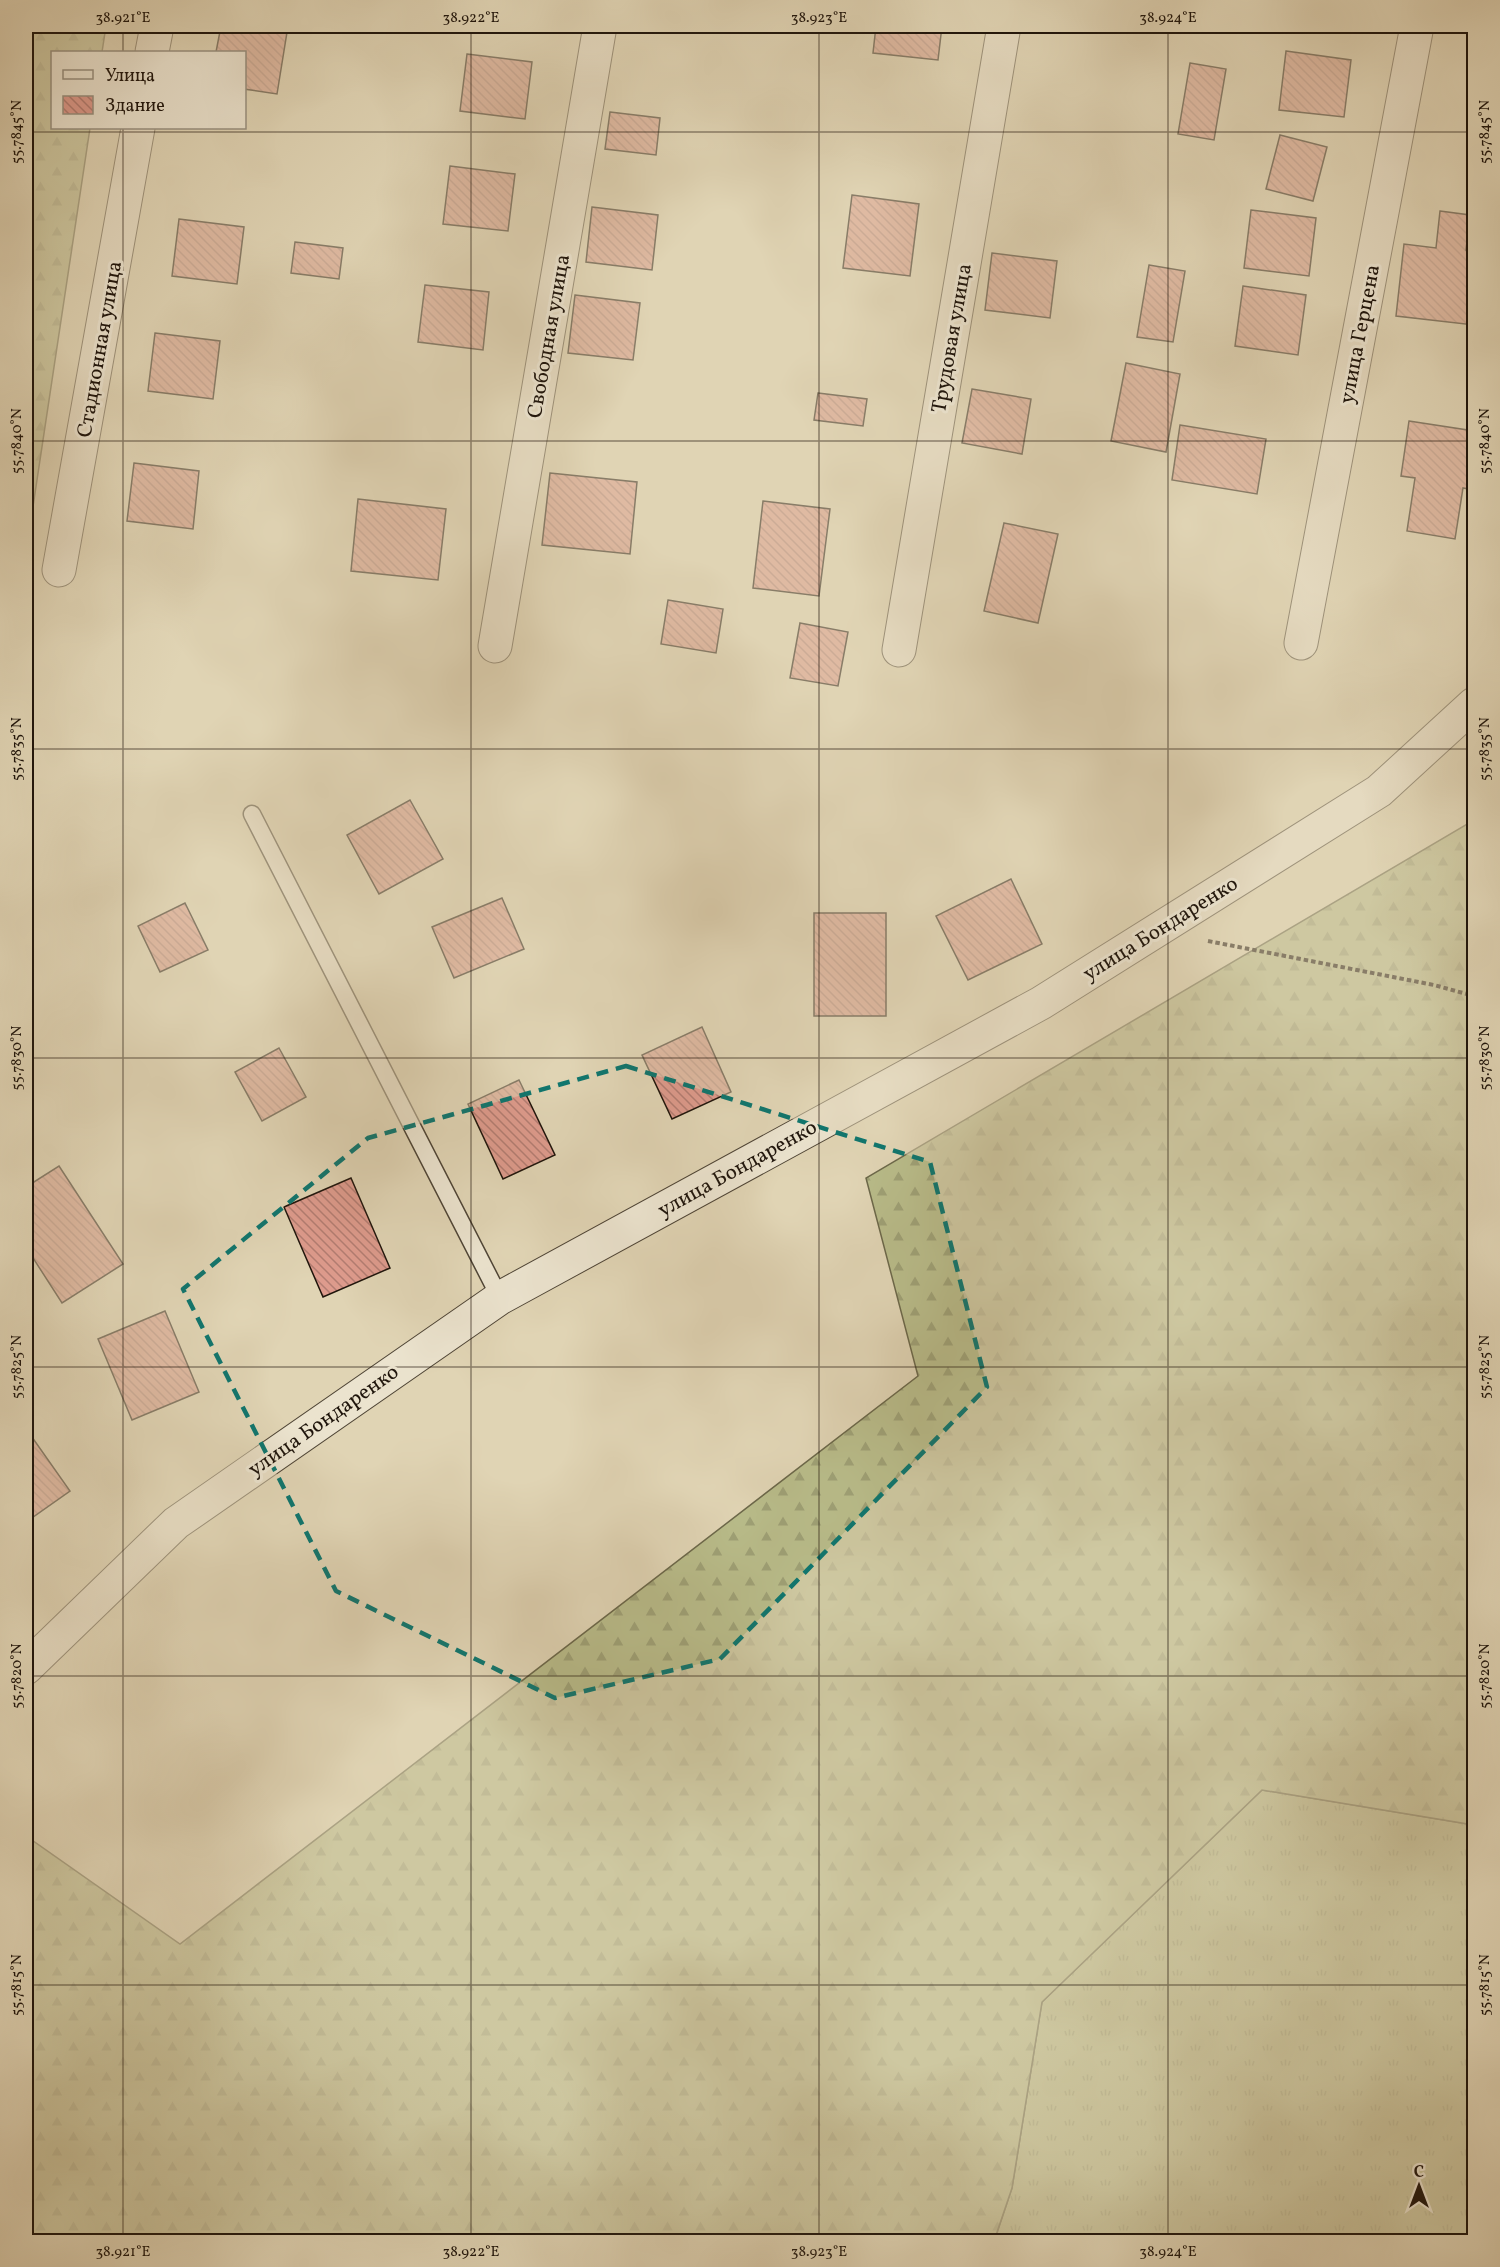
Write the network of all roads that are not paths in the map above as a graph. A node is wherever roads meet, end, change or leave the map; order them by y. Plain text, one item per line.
1 (157, 26) edge
2 (600, 26) edge
3 (1004, 26) edge
4 (1417, 26) edge
5 (152, 51) edge
6 (138, 129) edge
7 (59, 570) dead end
8 (1301, 643) dead end
9 (495, 646) dead end
10 (899, 650) dead end
11 (1474, 704) edge
12 (252, 814) dead end
13 (500, 1298) junction
14 (26, 1668) edge

1 - 5 street
2 - 9 street, Свободная улица
3 - 10 street, Трудовая улица
4 - 8 street, улица Герцена
6 - 7 street, Стадионная улица
11 - 13 street, улица Бондаренко
12 - 13 lane
13 - 14 street, улица Бондаренко

